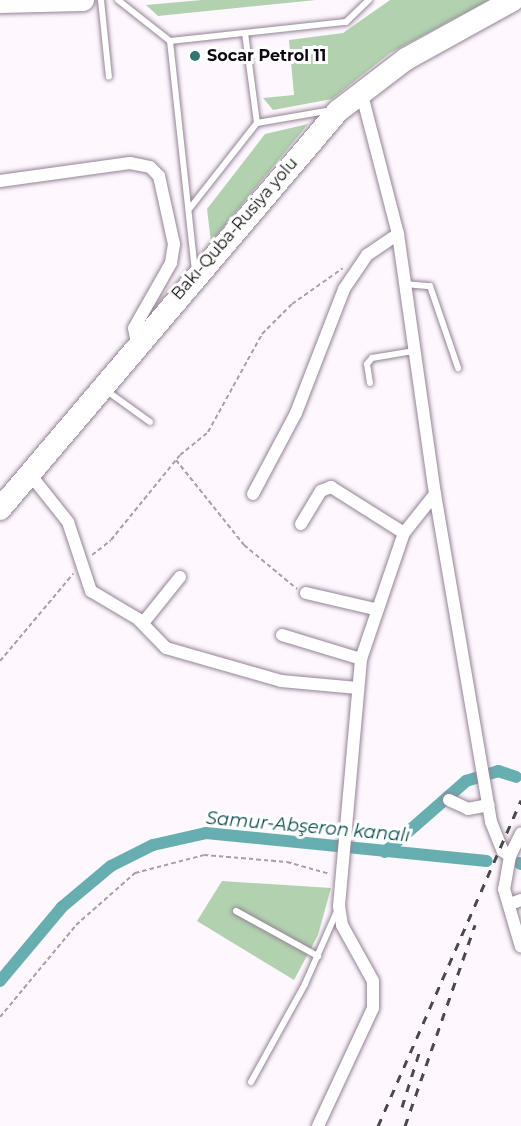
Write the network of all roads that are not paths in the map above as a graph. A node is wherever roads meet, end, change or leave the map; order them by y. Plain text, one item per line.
1 (83, 0) edge
2 (101, 0) edge
3 (118, 0) edge
4 (369, 0) edge
5 (513, 0) edge
6 (0, 2) edge
7 (245, 33) junction
8 (170, 41) junction
9 (109, 77) dead end
10 (361, 91) junction
11 (338, 111) junction
12 (257, 123) junction
13 (0, 181) edge
14 (190, 208) junction
15 (398, 234) junction
16 (196, 274) junction
17 (405, 284) junction
18 (137, 344) junction
19 (414, 351) junction
20 (458, 368) dead end
21 (370, 383) dead end
22 (101, 387) junction
23 (150, 422) dead end
24 (29, 473) junction
25 (253, 494) dead end
26 (435, 494) junction
27 (0, 509) edge
28 (301, 524) dead end
29 (404, 533) junction
30 (180, 577) dead end
31 (306, 593) road end
32 (375, 609) junction
33 (143, 623) junction
34 (282, 635) dead end
35 (361, 659) junction
36 (358, 688) junction
37 (449, 800) dead end
38 (489, 805) junction
39 (521, 833) edge
40 (510, 856) junction
41 (515, 902) edge
42 (339, 906) junction
43 (236, 910) dead end
44 (521, 947) edge
45 (318, 956) junction
46 (251, 1082) dead end
47 (318, 1126) edge

1 - 6 highway
2 - 9 lane
3 - 8 lane
4 - 7 lane
5 - 10 highway, Bakı-Quba-Rusiya yolu
7 - 8 lane
7 - 12 lane
8 - 14 lane
10 - 11 highway, Bakı-Quba-Rusiya yolu
10 - 15 street
11 - 12 lane
11 - 16 highway, Bakı-Quba-Rusiya yolu
12 - 14 lane
13 - 18 street
14 - 16 lane
15 - 17 street
15 - 25 street
16 - 18 highway, Bakı-Quba-Rusiya yolu
17 - 19 street
17 - 20 lane
18 - 22 highway, Bakı-Quba-Rusiya yolu
19 - 21 lane
19 - 26 street
22 - 23 lane
22 - 24 highway, Bakı-Quba-Rusiya yolu
24 - 27 highway, Bakı-Quba-Rusiya yolu
24 - 33 street
26 - 29 street
26 - 38 street
28 - 29 street
29 - 32 street
30 - 33 street
31 - 32 street
32 - 35 street
33 - 36 street
34 - 35 street
35 - 36 street
36 - 42 street
37 - 38 street
38 - 40 street
39 - 40 street
40 - 41 street
41 - 44 street
42 - 45 lane
42 - 47 street
43 - 45 lane
45 - 46 lane

